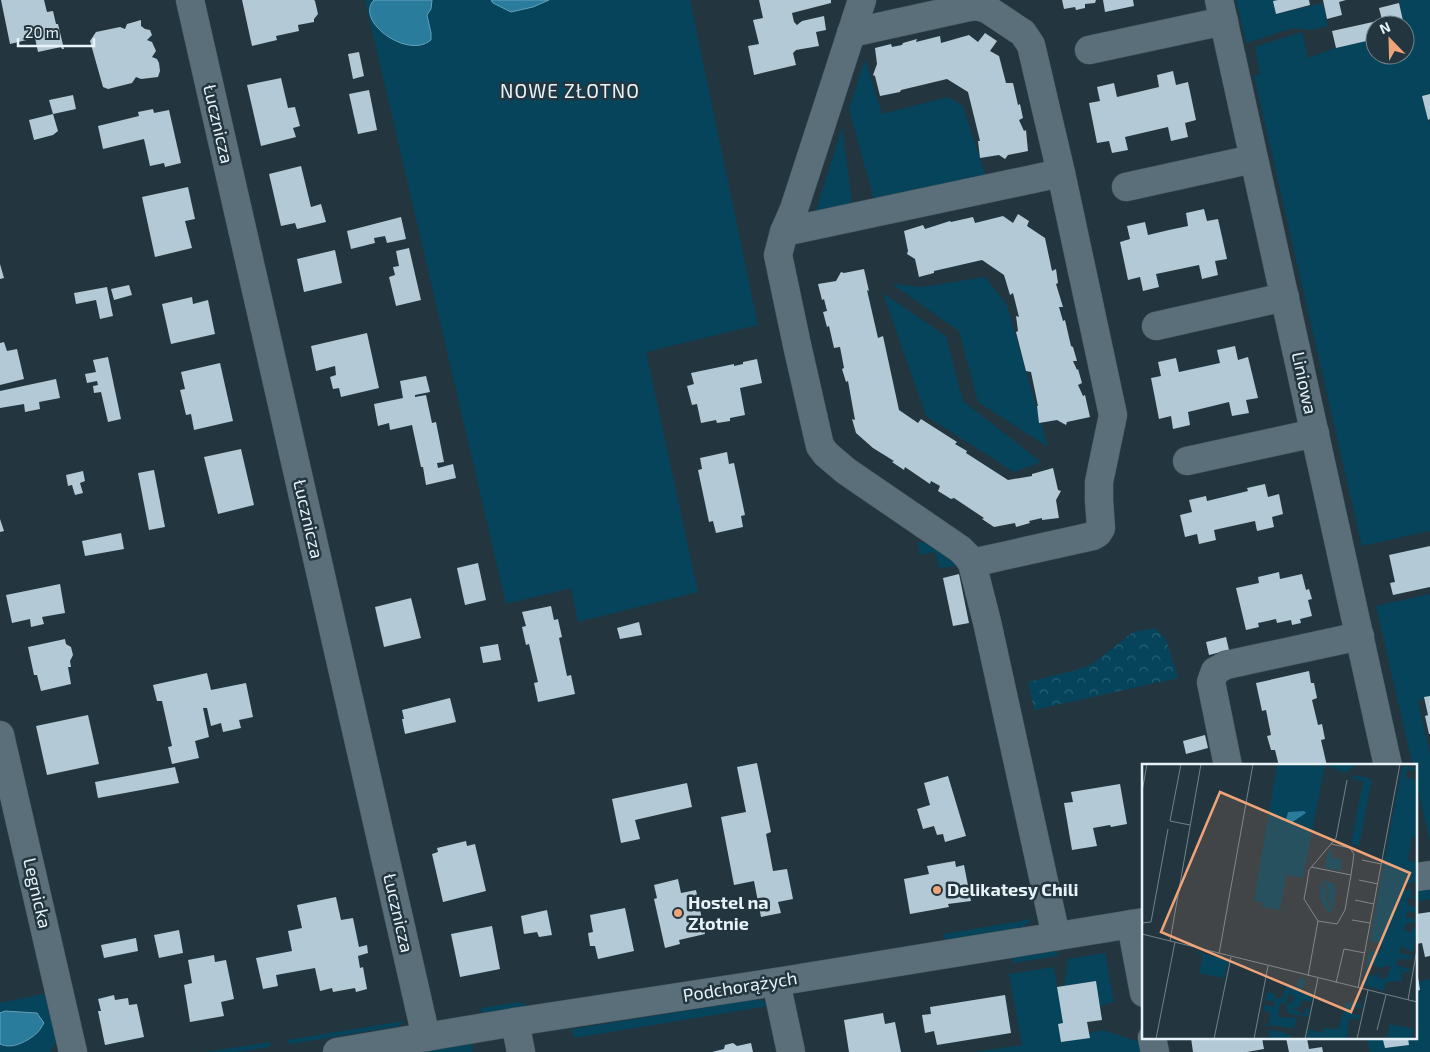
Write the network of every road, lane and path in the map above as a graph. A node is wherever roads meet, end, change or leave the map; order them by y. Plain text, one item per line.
1 (190, 0) edge
2 (862, 0) edge
3 (1221, 11) edge
4 (851, 33) junction
5 (1089, 50) dead end
6 (1254, 159) junction
7 (1061, 173) junction
8 (1126, 187) dead end
9 (784, 232) junction
10 (1285, 296) junction
11 (1156, 326) dead end
12 (1315, 433) junction
13 (1187, 461) dead end
14 (972, 563) junction
15 (1360, 636) junction
16 (0, 735) edge
17 (1228, 764) edge
18 (1388, 764) edge
19 (1137, 923) edge
20 (1056, 936) junction
21 (1142, 973) edge
22 (776, 982) junction
23 (515, 1022) junction
24 (426, 1037) junction
25 (73, 1052) edge
26 (337, 1052) edge
27 (521, 1052) edge
28 (791, 1052) edge

1 - 24 street, Łucznicza
2 - 4 street
3 - 5 street
3 - 6 street, Liniowa
4 - 7 street
4 - 9 street
6 - 8 street
6 - 10 street, Liniowa
7 - 9 street
7 - 14 street
9 - 14 street
10 - 11 street
10 - 12 street, Liniowa
12 - 13 street
12 - 15 street, Liniowa
14 - 20 street
15 - 17 street
15 - 18 street, Liniowa
16 - 25 street, Legnicka
19 - 20 street, Podchorążych
19 - 21 street
20 - 22 street, Podchorążych
22 - 23 street, Podchorążych
22 - 28 street
23 - 24 street, Podchorążych
23 - 27 street
24 - 26 street, Podchorążych

